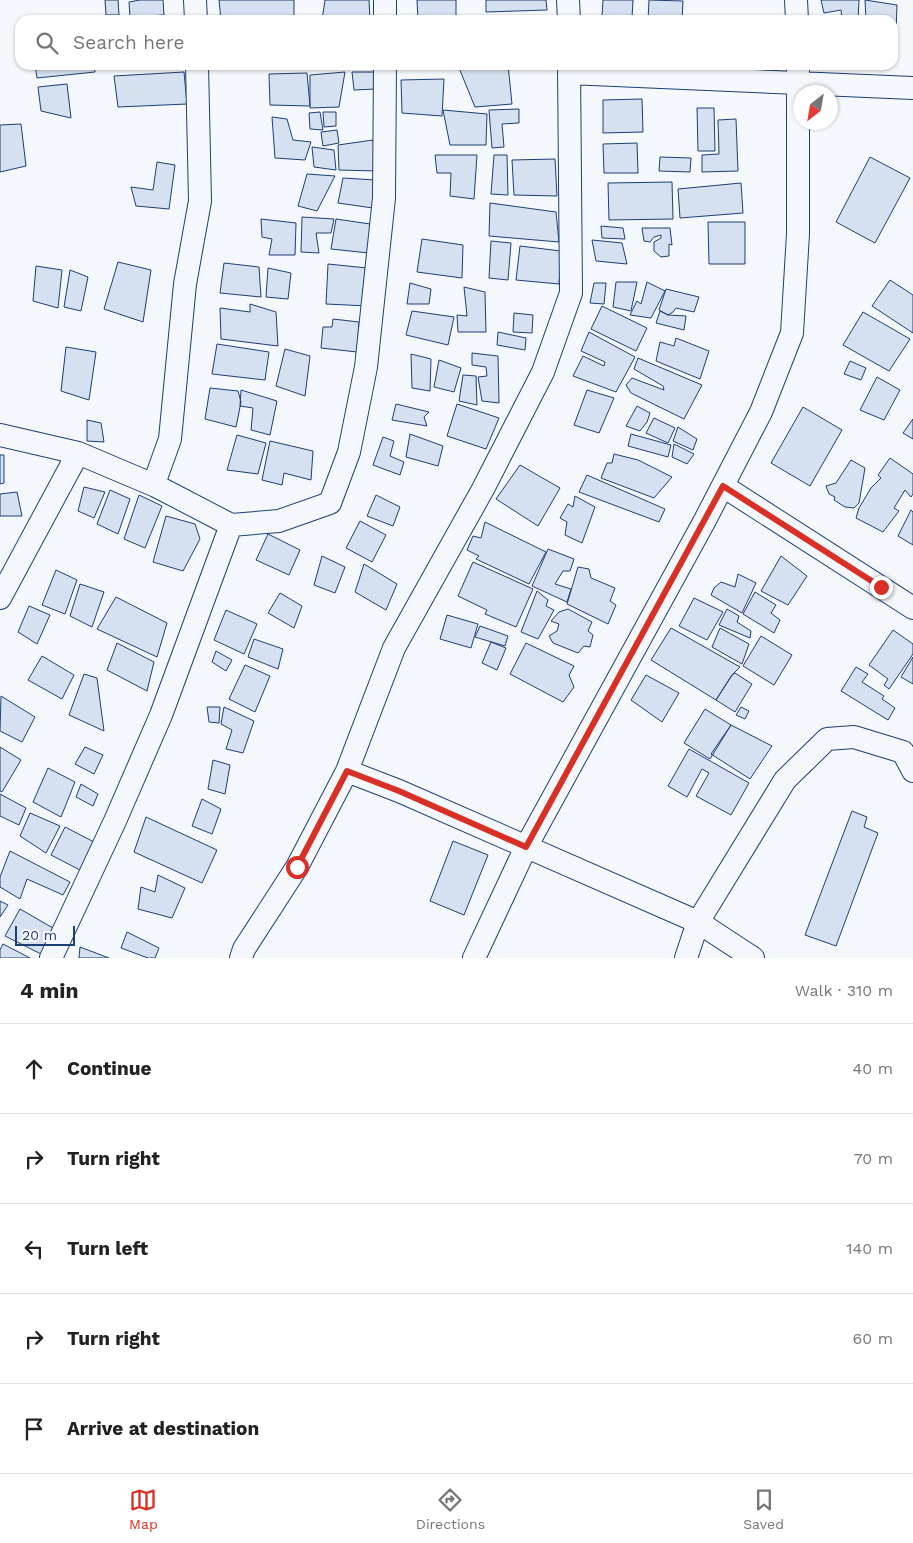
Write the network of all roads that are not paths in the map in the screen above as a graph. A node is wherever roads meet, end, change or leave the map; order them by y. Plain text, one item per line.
1 (195, 0) edge
2 (385, 0) edge
3 (568, 0) edge
4 (796, 0) edge
5 (196, 15) edge
6 (385, 15) edge
7 (568, 15) edge
8 (797, 15) edge
9 (197, 70) edge
10 (385, 70) edge
11 (569, 70) edge
12 (615, 70) edge
13 (798, 74) edge
14 (913, 88) edge
15 (0, 434) edge
16 (78, 453) junction
17 (156, 486) junction
18 (723, 486) junction
19 (232, 525) junction
20 (0, 598) edge
21 (913, 608) edge
22 (347, 771) junction
23 (913, 771) edge
24 (526, 847) junction
25 (698, 922) junction
26 (51, 958) edge
27 (241, 958) edge
28 (474, 958) edge
29 (686, 958) edge
30 (753, 958) edge

1 - 5 street
2 - 6 street
3 - 7 street
4 - 8 street
9 - 17 street
10 - 19 street
11 - 22 street
12 - 13 street
13 - 14 street
13 - 18 street
15 - 16 street
16 - 17 street
16 - 20 street
17 - 19 street
18 - 21 street
18 - 24 street
19 - 26 street
22 - 24 street
22 - 27 street
23 - 25 street
24 - 25 street
24 - 28 street
25 - 29 street
25 - 30 street

